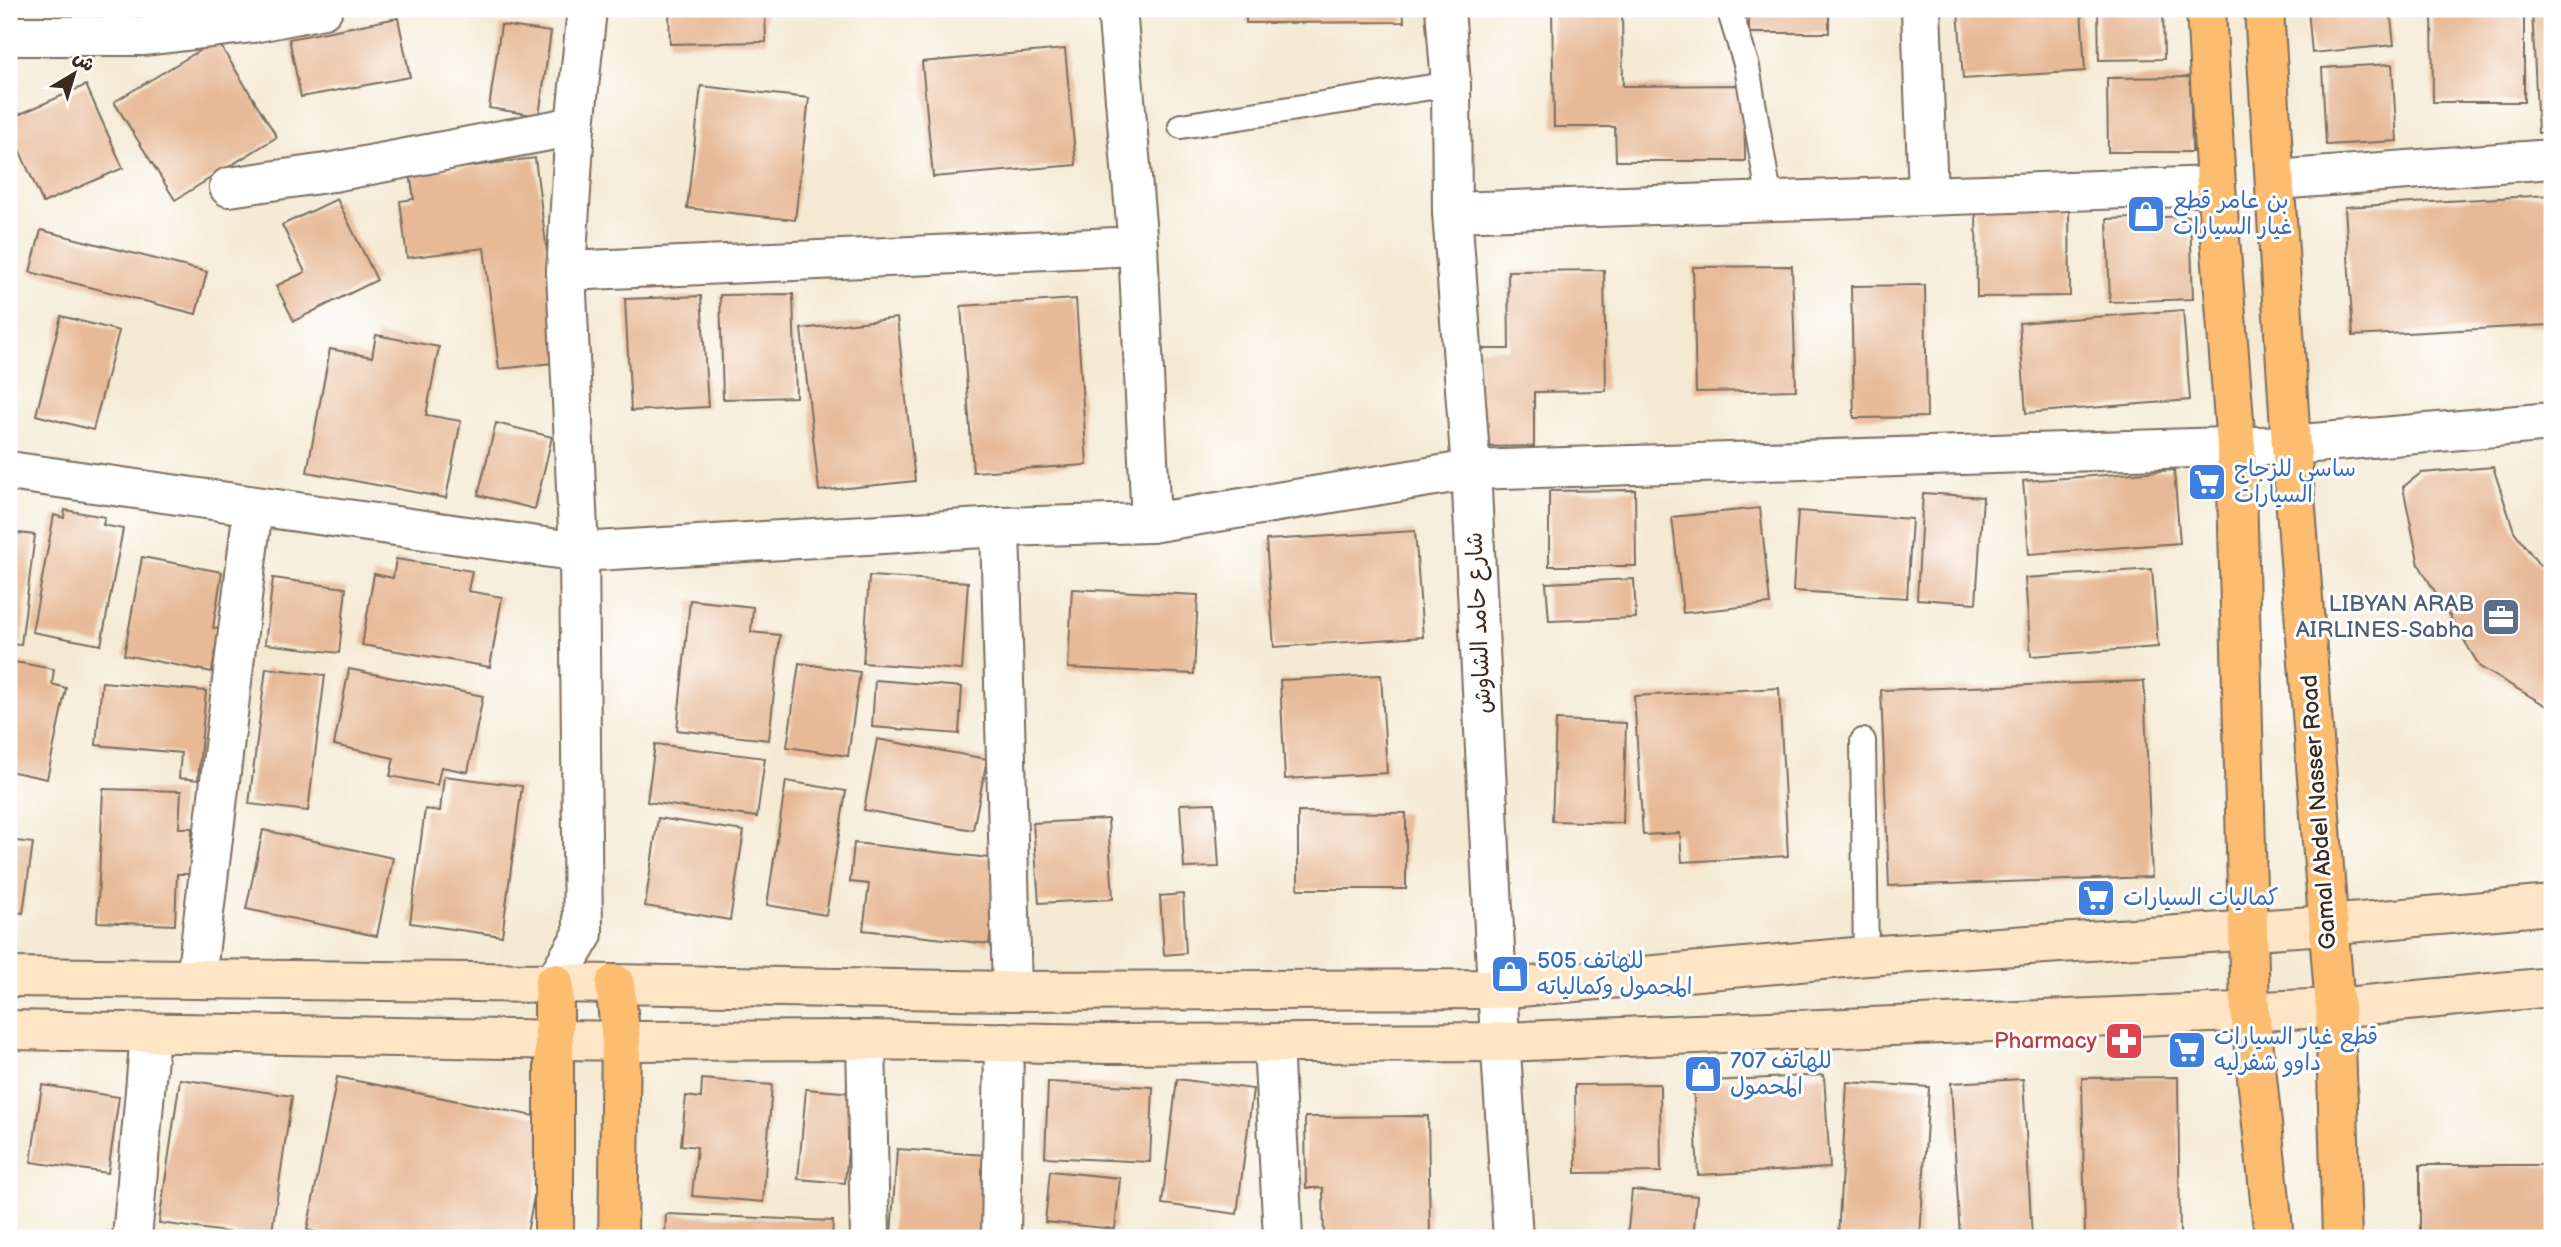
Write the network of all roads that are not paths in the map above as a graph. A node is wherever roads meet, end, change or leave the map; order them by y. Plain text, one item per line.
1 (323, 9) edge
2 (587, 9) edge
3 (1116, 9) edge
4 (1445, 9) edge
5 (1729, 9) edge
6 (1921, 9) edge
7 (2206, 9) edge
8 (2264, 9) edge
9 (9, 36) edge
10 (1451, 84) junction
11 (575, 126) junction
12 (1181, 126) dead end
13 (2552, 159) edge
14 (2276, 180) junction
15 (2216, 186) junction
16 (229, 187) dead end
17 (1928, 196) junction
18 (1770, 202) junction
19 (1452, 212) junction
20 (1138, 246) junction
21 (566, 271) junction
22 (2552, 422) edge
23 (2291, 445) junction
24 (2236, 446) junction
25 (1471, 470) junction
26 (9, 471) edge
27 (253, 507) junction
28 (1152, 523) junction
29 (1000, 527) junction
30 (579, 552) junction
31 (1863, 741) dead end
32 (2552, 905) edge
33 (2327, 925) junction
34 (2246, 930) junction
35 (583, 934) junction
36 (1866, 956) junction
37 (9, 977) edge
38 (195, 979) junction
39 (554, 983) junction
40 (615, 984) junction
41 (2552, 987) edge
42 (1497, 989) junction
43 (1012, 991) junction
44 (2335, 1008) junction
45 (2250, 1011) junction
46 (9, 1030) edge
47 (150, 1034) junction
48 (554, 1041) junction
49 (621, 1041) junction
50 (866, 1041) junction
51 (1004, 1042) junction
52 (1501, 1042) junction
53 (1273, 1043) junction
54 (132, 1238) edge
55 (554, 1238) edge
56 (618, 1238) edge
57 (870, 1238) edge
58 (1001, 1238) edge
59 (1283, 1238) edge
60 (1513, 1238) edge
61 (2274, 1238) edge
62 (2342, 1238) edge

1 - 9 street
2 - 11 street
3 - 20 street
4 - 10 street, شارع حامد الشاوش
5 - 18 lane
6 - 17 street
7 - 15 main road
8 - 14 main road, Gamal Abdel Nasser Road
10 - 12 lane
10 - 19 street, شارع حامد الشاوش
11 - 16 street
11 - 21 street
13 - 14 street
14 - 23 main road, Gamal Abdel Nasser Road
15 - 17 street
15 - 24 main road
17 - 18 street
18 - 19 street
19 - 25 street, شارع حامد الشاوش
20 - 21 street
20 - 28 street
21 - 30 street
22 - 23 street
23 - 24 street
23 - 33 main road, Gamal Abdel Nasser Road
24 - 25 street
24 - 34 main road
25 - 28 street
25 - 42 street, شارع حامد الشاوش
26 - 27 street
27 - 30 street
27 - 38 street
28 - 29 street
29 - 30 street
29 - 43 street
30 - 35 street
31 - 36 lane
32 - 33 main road
33 - 34 main road
33 - 44 main road, Gamal Abdel Nasser Road
34 - 36 main road
34 - 45 main road
35 - 39 street
35 - 40 street
36 - 42 main road
37 - 38 main road
38 - 39 main road
39 - 40 main road
39 - 48 main road
40 - 43 main road
40 - 49 main road
41 - 44 main road
42 - 43 main road
42 - 52 street, شارع حامد الشاوش
44 - 45 main road
44 - 62 main road, Gamal Abdel Nasser Road
45 - 52 main road
45 - 61 main road
46 - 47 main road
47 - 48 main road
47 - 54 street
48 - 49 main road
48 - 55 main road
49 - 50 main road
49 - 56 main road
50 - 51 main road
50 - 57 street
51 - 53 main road
51 - 58 street
52 - 53 main road
52 - 60 street, شارع حامد الشاوش
53 - 59 street

